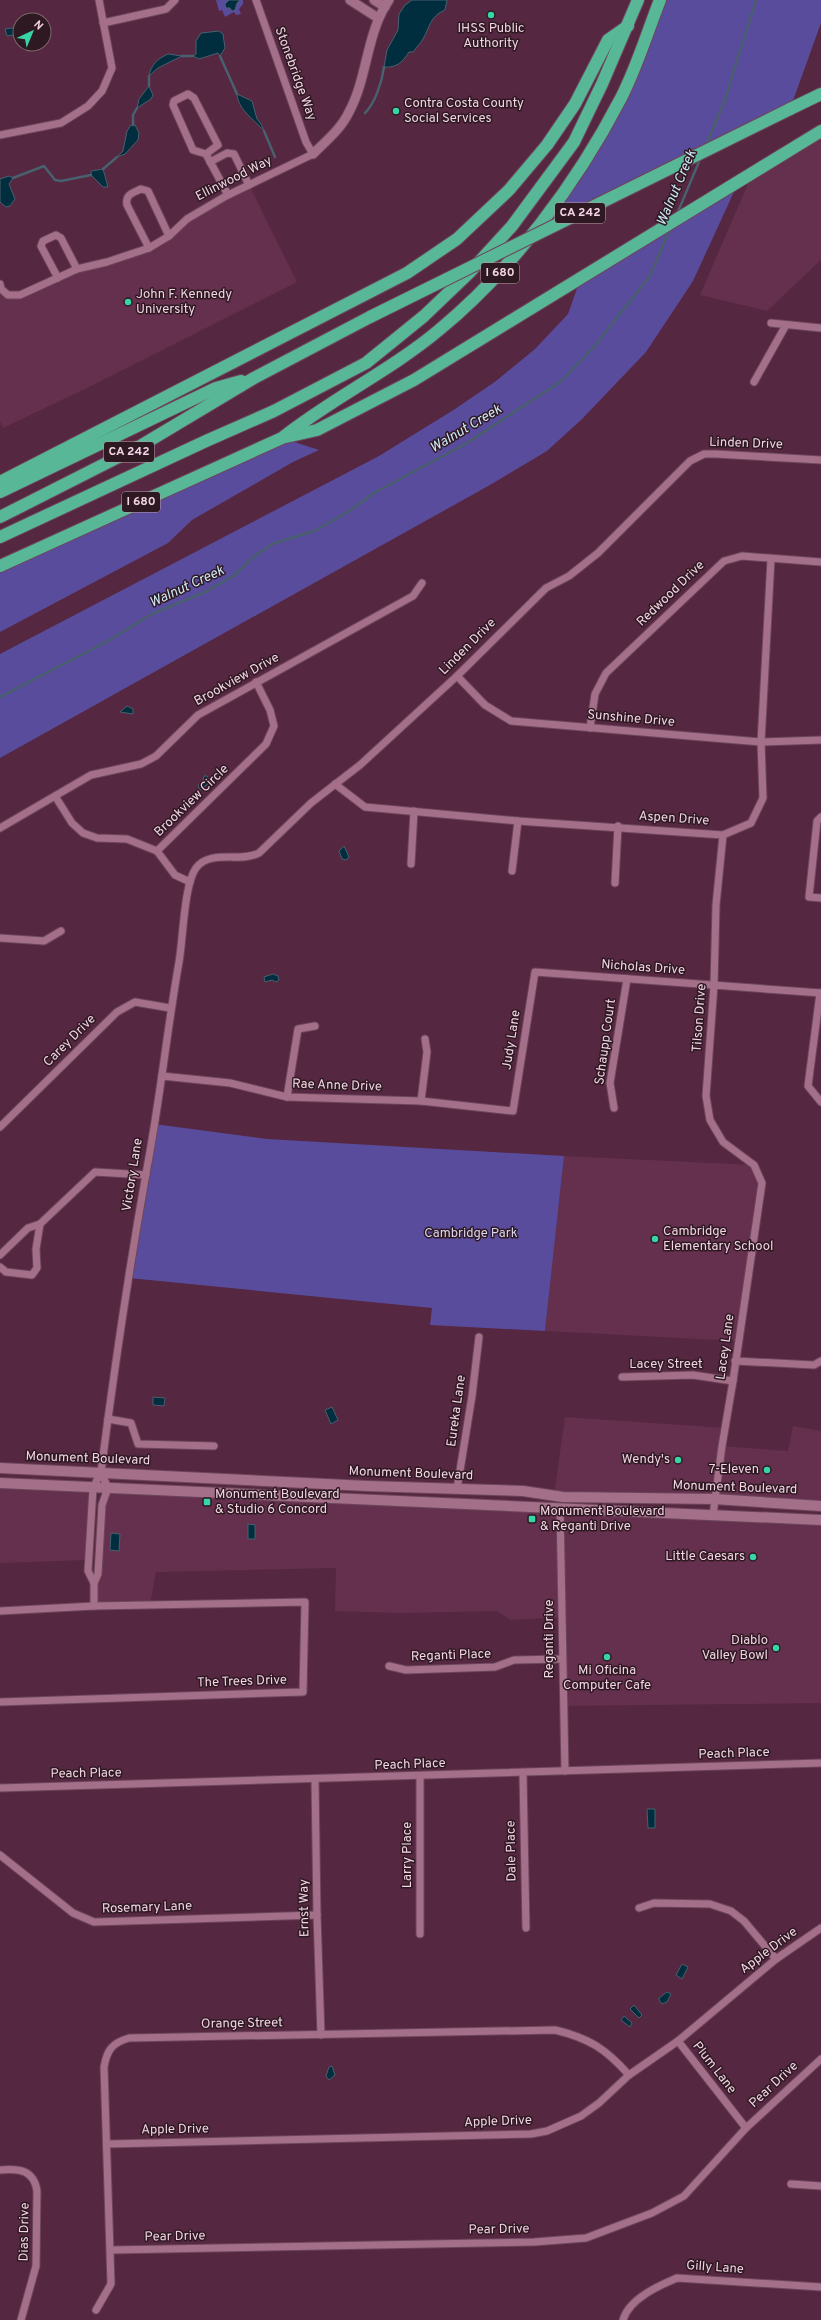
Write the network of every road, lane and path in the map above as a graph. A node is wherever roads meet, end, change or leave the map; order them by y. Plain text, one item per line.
1 (99, 0) edge
2 (175, 0) edge
3 (256, 0) edge
4 (350, 0) edge
5 (374, 0) edge
6 (638, 0) edge
7 (660, 0) edge
8 (387, 3) edge
9 (378, 18) junction
10 (103, 23) junction
11 (628, 25) junction
12 (821, 94) edge
13 (821, 130) edge
14 (0, 135) edge
15 (206, 154) junction
16 (314, 154) junction
17 (210, 162) junction
18 (249, 185) junction
19 (228, 194) junction
20 (169, 236) junction
21 (149, 248) junction
22 (77, 269) junction
23 (58, 278) junction
24 (0, 284) edge
25 (771, 323) dead end
26 (786, 325) junction
27 (821, 328) edge
28 (254, 378) junction
29 (754, 382) dead end
30 (282, 438) junction
31 (821, 460) edge
32 (0, 482) edge
33 (0, 492) edge
34 (0, 518) edge
35 (0, 537) edge
36 (772, 559) junction
37 (821, 562) edge
38 (0, 566) edge
39 (422, 583) dead end
40 (457, 676) junction
41 (256, 682) junction
42 (590, 728) junction
43 (821, 740) edge
44 (761, 742) junction
45 (335, 784) junction
46 (55, 796) junction
47 (414, 810) junction
48 (821, 817) edge
49 (518, 821) junction
50 (618, 826) junction
51 (0, 828) edge
52 (723, 835) junction
53 (157, 851) junction
54 (411, 864) dead end
55 (512, 871) dead end
56 (190, 882) junction
57 (615, 883) dead end
58 (821, 898) edge
59 (61, 931) dead end
60 (0, 938) edge
61 (535, 972) joint
62 (627, 979) junction
63 (714, 985) junction
64 (820, 993) edge
65 (170, 1008) junction
66 (315, 1026) dead end
67 (425, 1039) dead end
68 (162, 1076) junction
69 (288, 1097) junction
70 (421, 1101) junction
71 (821, 1102) edge
72 (614, 1108) dead end
73 (513, 1111) joint
74 (0, 1127) edge
75 (146, 1176) junction
76 (762, 1183) joint
77 (40, 1224) junction
78 (0, 1255) edge
79 (0, 1267) edge
80 (479, 1337) dead end
81 (821, 1361) edge
82 (735, 1362) junction
83 (622, 1377) dead end
84 (733, 1380) junction
85 (108, 1419) junction
86 (214, 1446) dead end
87 (0, 1468) edge
88 (101, 1472) junction
89 (0, 1483) edge
90 (93, 1488) junction
91 (108, 1488) junction
92 (457, 1490) junction
93 (714, 1499) junction
94 (821, 1506) edge
95 (560, 1508) junction
96 (713, 1515) junction
97 (821, 1520) edge
98 (94, 1583) junction
99 (94, 1606) junction
100 (0, 1611) edge
101 (562, 1659) junction
102 (390, 1666) dead end
103 (0, 1702) edge
104 (821, 1763) edge
105 (566, 1771) junction
106 (523, 1774) junction
107 (420, 1776) junction
108 (315, 1780) junction
109 (0, 1788) edge
110 (0, 1855) edge
111 (639, 1908) dead end
112 (317, 1915) junction
113 (526, 1928) dead end
114 (821, 1928) edge
115 (420, 1934) dead end
116 (776, 1959) junction
117 (321, 2035) junction
118 (678, 2041) junction
119 (821, 2059) edge
120 (629, 2075) junction
121 (746, 2128) junction
122 (108, 2144) junction
123 (0, 2170) edge
124 (792, 2184) dead end
125 (821, 2186) edge
126 (111, 2250) junction
127 (821, 2287) edge
128 (96, 2310) dead end
129 (21, 2320) edge
130 (623, 2320) edge

1 - 10 street
2 - 10 street
3 - 16 street, Stonebridge Way
4 - 9 street
5 - 8 street
6 - 11 highway, I 680
7 - 30 highway, I 680
8 - 9 street, Ellinwood Way
9 - 16 street, Ellinwood Way
10 - 14 street
11 - 32 highway
11 - 35 highway, I 680
12 - 28 highway, CA 242, bridge
13 - 30 highway
15 - 15 street
15 - 17 street
16 - 18 street, Ellinwood Way
17 - 18 street
17 - 19 street
18 - 19 street, Ellinwood Way
19 - 20 street, Ellinwood Way
20 - 21 street, Ellinwood Way
20 - 21 street
21 - 22 street, Ellinwood Way
22 - 23 street, Ellinwood Way
22 - 23 street
23 - 24 street, Ellinwood Way
25 - 26 street
26 - 27 street
26 - 29 street
28 - 33 highway
28 - 34 highway, CA 242
30 - 38 highway, I 680
31 - 40 street, Linden Drive
36 - 37 street, Redwood Drive
36 - 42 street, Redwood Drive
36 - 44 street, Aspen Drive
39 - 41 street, Brookview Drive
40 - 42 street, Sunshine Drive
40 - 45 street, Linden Drive
41 - 46 street, Brookview Drive
41 - 53 street, Brookview Circle
42 - 44 street, Sunshine Drive
43 - 44 street, Sunshine Drive
44 - 52 street, Aspen Drive
45 - 47 street, Aspen Drive
45 - 56 street, Linden Drive
46 - 51 street, Brookview Drive
46 - 53 street, Brookview Circle
47 - 49 street, Aspen Drive
47 - 54 street
48 - 58 street
49 - 50 street, Aspen Drive
49 - 55 street
50 - 52 street, Aspen Drive
50 - 57 street
52 - 63 street, Tilson Drive
53 - 56 street
56 - 65 street, Victory Lane
59 - 60 street
61 - 62 street, Nicholas Drive
61 - 73 street, Judy Lane
62 - 63 street, Nicholas Drive
62 - 72 street, Schaupp Court
63 - 64 street, Nicholas Drive
63 - 76 street, Tilson Drive
64 - 71 street
65 - 68 street, Victory Lane
65 - 74 street, Carey Drive
66 - 69 street
67 - 70 street
68 - 69 street, Rae Anne Drive
68 - 75 street, Victory Lane
69 - 70 street, Rae Anne Drive
70 - 73 street, Rae Anne Drive
75 - 77 street
75 - 85 street, Victory Lane
76 - 82 street, Lacey Lane
77 - 78 street
77 - 79 street
80 - 92 street, Eureka Lane
81 - 82 street
82 - 84 street, Lacey Lane
83 - 84 street, Lacey Street
84 - 93 street, Lacey Lane
85 - 86 street
85 - 88 street, Victory Lane
87 - 88 main road, Monument Boulevard
88 - 90 street
88 - 91 street
88 - 92 main road, Monument Boulevard
89 - 90 main road, Monument Boulevard
90 - 91 main road, Monument Boulevard
90 - 98 street
91 - 95 main road, Monument Boulevard
91 - 98 street
92 - 93 main road, Monument Boulevard
93 - 94 main road, Monument Boulevard
93 - 96 street, Lacey Lane
95 - 96 main road, Monument Boulevard
95 - 101 street, Reganti Drive
96 - 97 main road, Monument Boulevard
98 - 99 street
99 - 100 street, The Trees Drive
99 - 103 street, The Trees Drive
101 - 102 street, Reganti Place
101 - 105 street, Reganti Drive
104 - 105 street, Peach Place
105 - 106 street, Peach Place
106 - 107 street, Peach Place
106 - 113 street, Dale Place
107 - 108 street, Peach Place
107 - 115 street, Larry Place
108 - 109 street, Peach Place
108 - 112 street, Ernst Way
110 - 112 street, Rosemary Lane
111 - 116 street
112 - 117 street, Ernst Way
114 - 116 street, Apple Drive
116 - 118 street, Apple Drive
117 - 120 street, Orange Street
117 - 122 street, Orange Street
118 - 120 street, Apple Drive
118 - 121 street, Plum Lane
119 - 121 street, Pear Drive
120 - 122 street, Apple Drive
121 - 126 street, Pear Drive
122 - 126 street, Orange Street
123 - 129 street, Dias Drive
124 - 125 street
126 - 128 street, Orange Street
127 - 130 street, Gilly Lane

